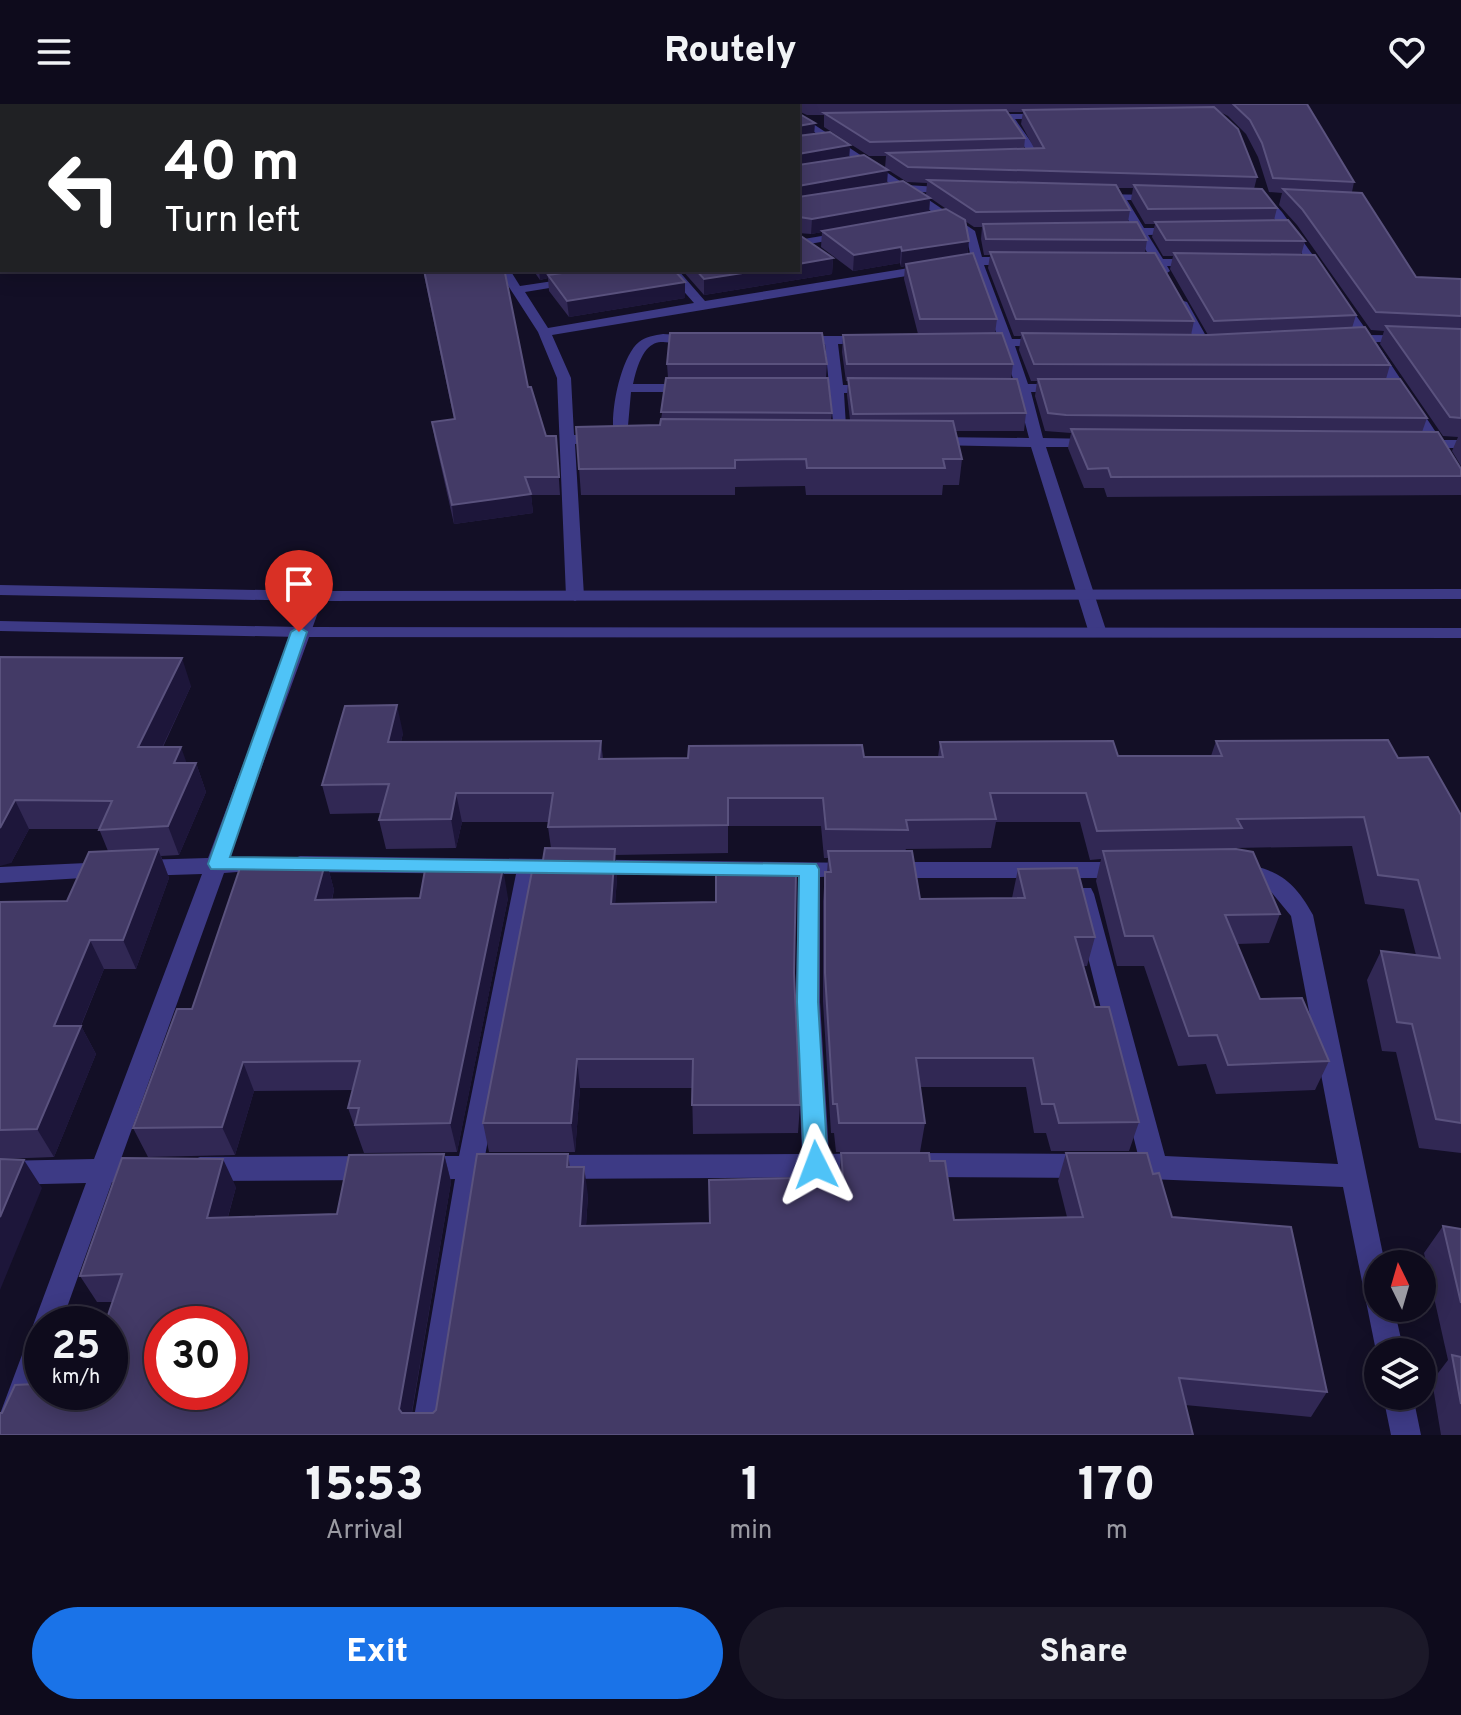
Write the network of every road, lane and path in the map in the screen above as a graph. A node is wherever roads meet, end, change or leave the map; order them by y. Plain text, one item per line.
1 (1008, 116) junction
2 (1053, 116) edge
3 (977, 117) edge
4 (800, 120) edge
5 (819, 120) dead end
6 (832, 140) junction
7 (809, 144) edge
8 (1005, 161) edge
9 (883, 162) edge
10 (861, 164) junction
11 (1259, 185) edge
12 (904, 188) junction
13 (966, 191) edge
14 (874, 194) edge
15 (1074, 195) edge
16 (1120, 197) junction
17 (1179, 197) edge
18 (1242, 198) edge
19 (1263, 198) junction
20 (1277, 199) edge
21 (946, 217) junction
22 (931, 220) edge
23 (1276, 229) edge
24 (1291, 229) junction
25 (1187, 231) edge
26 (1096, 232) edge
27 (1143, 232) junction
28 (855, 233) edge
29 (971, 233) junction
30 (987, 233) edge
31 (804, 242) edge
32 (819, 254) edge
33 (977, 261) junction
34 (1023, 261) edge
35 (1114, 262) edge
36 (1159, 263) junction
37 (1206, 263) edge
38 (1300, 264) edge
39 (1316, 264) junction
40 (505, 272) edge
41 (673, 272) edge
42 (594, 277) edge
43 (516, 290) junction
44 (704, 307) junction
45 (1362, 331) junction
46 (1461, 331) edge
47 (544, 332) junction
48 (1336, 338) edge
49 (712, 340) edge
50 (785, 340) edge
51 (831, 340) junction
52 (878, 340) edge
53 (1461, 340) edge
54 (973, 342) edge
55 (1004, 342) junction
56 (1066, 343) edge
57 (1189, 344) edge
58 (625, 388) junction
59 (701, 388) edge
60 (977, 388) edge
61 (1023, 388) junction
62 (1071, 388) edge
63 (792, 389) edge
64 (838, 389) junction
65 (884, 389) edge
66 (1385, 389) edge
67 (1401, 389) junction
68 (568, 440) junction
69 (842, 440) edge
70 (917, 441) edge
71 (1037, 442) junction
72 (1114, 443) edge
73 (1407, 444) edge
74 (1437, 444) junction
75 (1461, 444) edge
76 (1461, 484) edge
77 (0, 590) edge
78 (1461, 594) edge
79 (1084, 595) junction
80 (315, 596) junction
81 (575, 596) junction
82 (0, 626) edge
83 (299, 632) junction
84 (1098, 633) junction
85 (1461, 633) edge
86 (218, 864) junction
87 (529, 865) junction
88 (1211, 867) edge
89 (809, 869) junction
90 (1152, 869) edge
91 (1077, 871) junction
92 (0, 875) edge
93 (816, 1165) junction
94 (1154, 1166) junction
95 (471, 1167) junction
96 (102, 1170) junction
97 (0, 1173) edge
98 (1354, 1176) junction
99 (1369, 1250) edge
100 (53, 1306) edge
101 (24, 1389) edge
102 (1401, 1410) edge
103 (8, 1435) edge
104 (426, 1435) edge
105 (1406, 1435) edge

1 - 2 street
1 - 3 street
1 - 8 street
4 - 5 street
4 - 6 street
6 - 7 street
6 - 10 street
9 - 10 street
10 - 12 street
11 - 19 street
12 - 13 street
12 - 14 street
12 - 21 street
15 - 16 street
16 - 17 street
16 - 27 street
18 - 19 street
19 - 20 street
19 - 24 street
21 - 22 street
21 - 29 street
23 - 24 street
24 - 39 street
25 - 27 street
26 - 27 street
27 - 36 street
28 - 31 street
29 - 30 street
29 - 33 street
31 - 32 street
33 - 34 street
33 - 44 street
33 - 55 street
35 - 36 street
36 - 37 street
36 - 57 street
38 - 39 street
39 - 45 street
40 - 43 street
41 - 44 street
42 - 43 street
43 - 47 street
44 - 47 street
45 - 46 street
45 - 48 street
45 - 53 street
45 - 67 street
47 - 68 street
49 - 58 street
50 - 51 street
51 - 52 street
51 - 64 street
54 - 55 street
55 - 56 street
55 - 61 street
58 - 59 street
58 - 68 street
60 - 61 street
61 - 62 street
61 - 71 street
63 - 64 street
64 - 65 street
64 - 69 street
66 - 67 street
67 - 74 street
68 - 81 street
70 - 71 street
71 - 72 street
71 - 79 street
73 - 74 street
74 - 75 street
74 - 76 street
77 - 80 street
78 - 79 street
79 - 81 street
79 - 84 street
80 - 81 street
80 - 83 street
82 - 83 street
83 - 84 street
83 - 86 street
84 - 85 street
86 - 87 street
86 - 92 street
86 - 96 street
87 - 89 street
87 - 95 street
88 - 98 street
89 - 91 street
89 - 93 street
90 - 91 street
91 - 94 street
93 - 94 street
93 - 95 street
94 - 98 street
95 - 96 street
95 - 104 street
96 - 97 street
96 - 100 street
98 - 99 street
101 - 103 street
102 - 105 street

